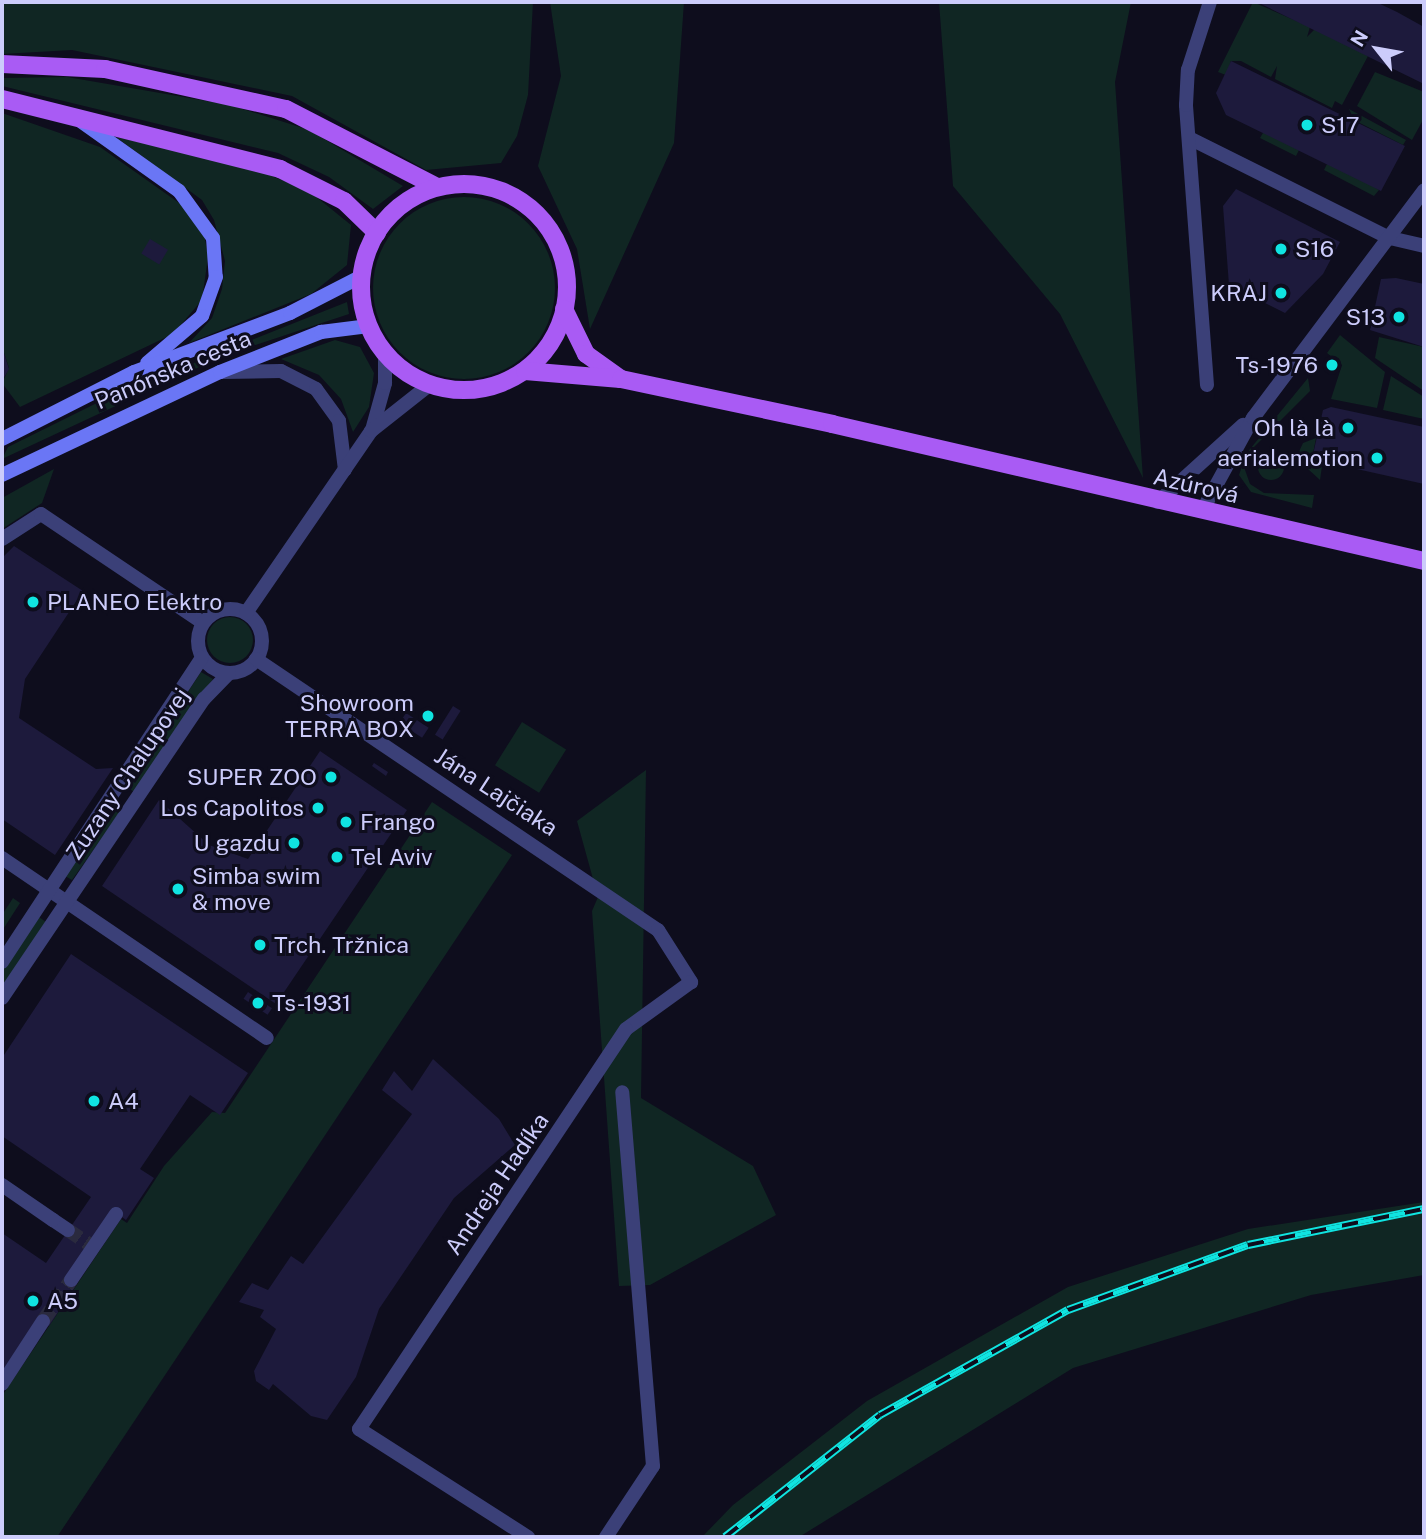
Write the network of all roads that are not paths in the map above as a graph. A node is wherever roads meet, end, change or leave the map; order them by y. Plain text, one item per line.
1 (1210, 2) edge
2 (2, 64) edge
3 (2, 99) edge
4 (82, 122) junction
5 (1189, 138) junction
6 (437, 187) junction
7 (1424, 190) edge
8 (377, 233) junction
9 (1390, 238) junction
10 (1424, 246) edge
11 (362, 276) junction
12 (564, 309) junction
13 (369, 326) junction
14 (385, 354) junction
15 (526, 370) junction
16 (134, 372) junction
17 (220, 372) junction
18 (621, 380) junction
19 (1207, 385) dead end
20 (428, 386) junction
21 (1253, 418) junction
22 (371, 431) junction
23 (2, 439) edge
24 (345, 470) junction
25 (2, 475) edge
26 (1158, 502) junction
27 (1202, 512) junction
28 (2, 539) edge
29 (1424, 561) edge
30 (246, 613) junction
31 (203, 622) junction
32 (202, 658) junction
33 (257, 659) junction
34 (229, 673) junction
35 (2, 858) edge
36 (50, 890) junction
37 (67, 902) junction
38 (2, 962) edge
39 (691, 982) joint
40 (2, 998) edge
41 (267, 1038) dead end
42 (622, 1092) dead end
43 (2, 1185) edge
44 (116, 1214) dead end
45 (68, 1230) tunnel mouth
46 (71, 1280) tunnel mouth
47 (43, 1321) tunnel mouth
48 (2, 1384) edge
49 (528, 1537) edge
50 (606, 1537) edge

1 - 5 street
2 - 6 main road
3 - 4 main road
4 - 8 main road
4 - 16 main road
5 - 9 street
5 - 19 street
6 - 8 main road
6 - 12 main road
7 - 9 street
8 - 11 main road
9 - 10 street
9 - 21 street
11 - 13 main road
11 - 16 main road, Panónska cesta
12 - 15 main road
12 - 18 main road
13 - 14 main road
13 - 17 main road, Panónska cesta
14 - 20 main road
14 - 22 street
15 - 18 main road, Azúrová
15 - 20 main road
16 - 23 main road, Panónska cesta
17 - 24 street
17 - 25 main road, Panónska cesta
18 - 26 main road, Azúrová
20 - 22 street
21 - 26 street
21 - 27 street
22 - 24 street
24 - 30 street
26 - 27 main road, Azúrová
27 - 29 main road, Azúrová
28 - 31 street
30 - 31 street
30 - 33 street
31 - 32 street
32 - 34 street
32 - 36 street, Zuzany Chalupovej
33 - 34 street, Zuzany Chalupovej
33 - 39 street, Jána Lajčiaka
34 - 37 street, Zuzany Chalupovej
35 - 36 street
36 - 37 street
36 - 38 street, Zuzany Chalupovej
37 - 40 street, Zuzany Chalupovej
37 - 41 street
39 - 49 street, Andreja Hadíka
42 - 50 street
43 - 45 street
44 - 46 street
47 - 48 street

